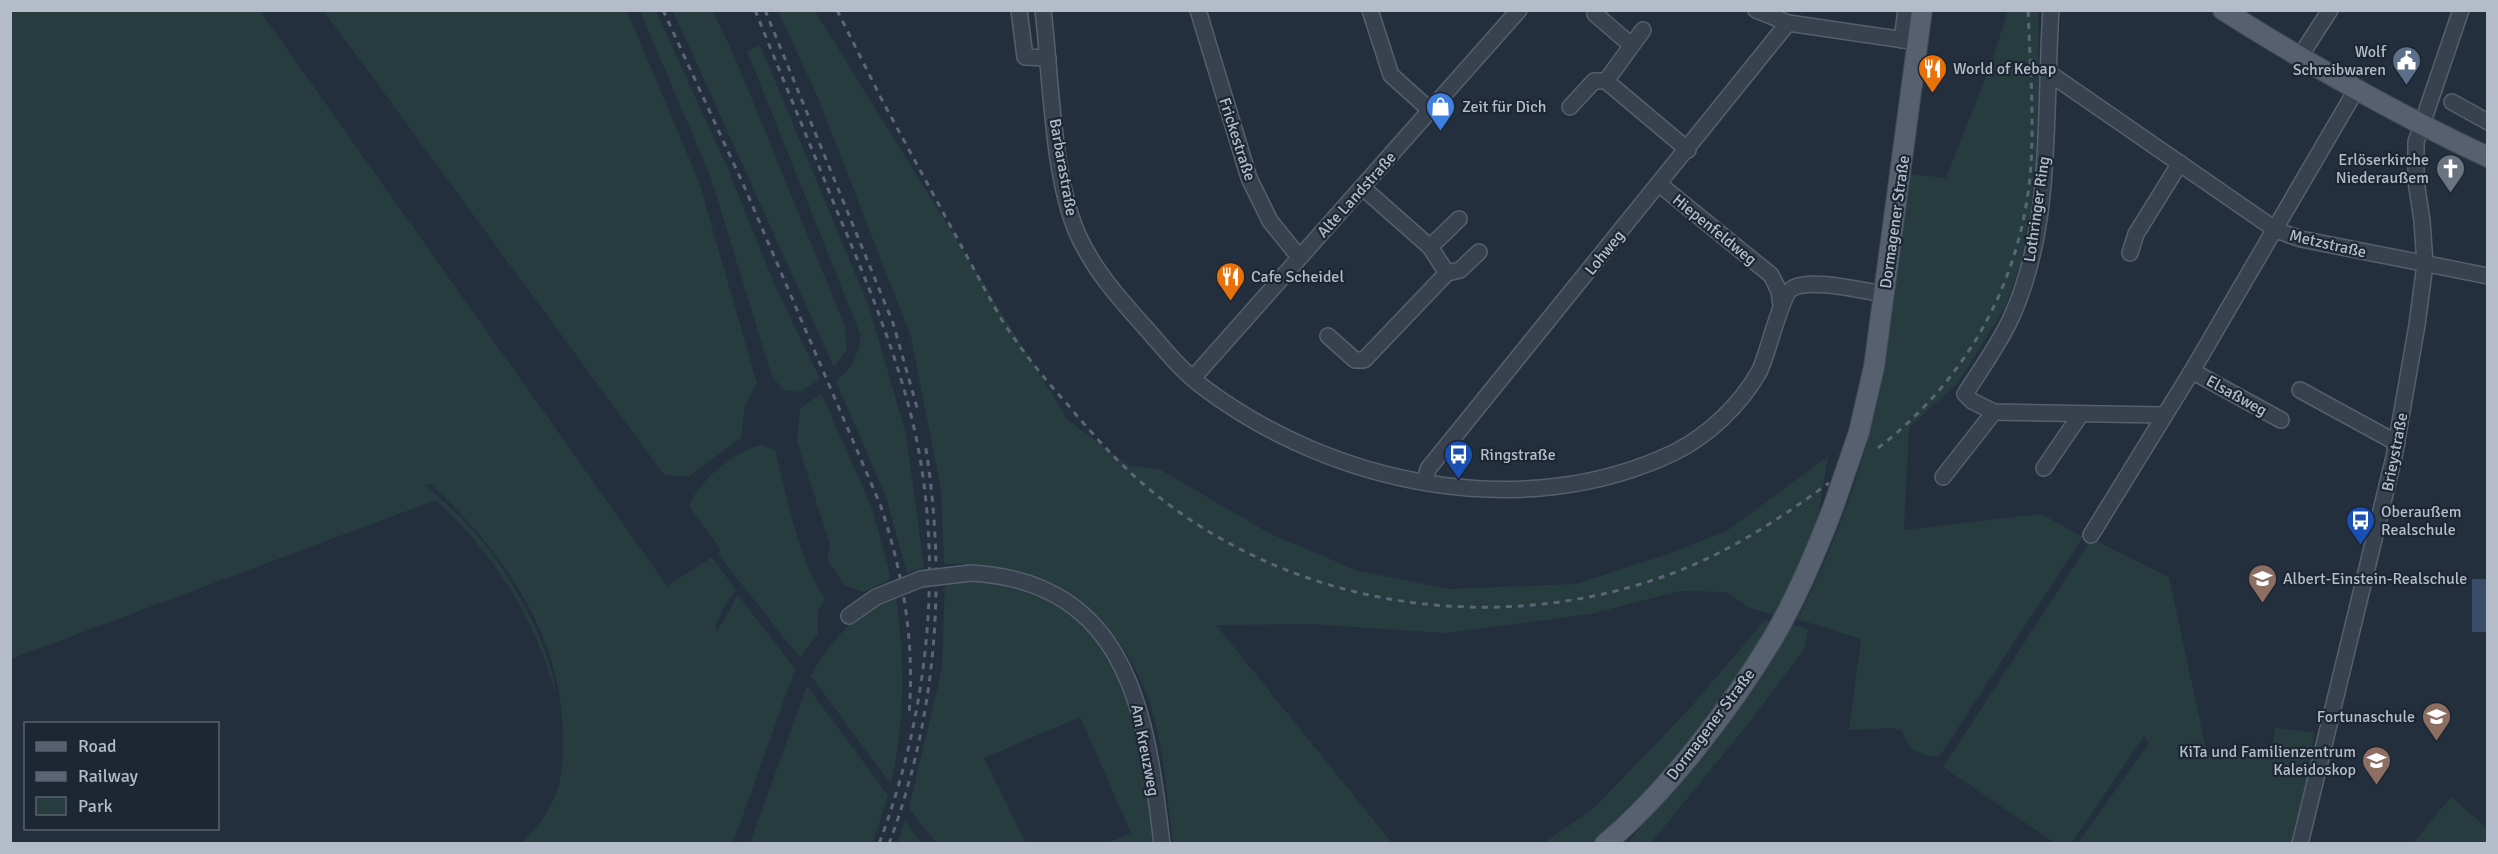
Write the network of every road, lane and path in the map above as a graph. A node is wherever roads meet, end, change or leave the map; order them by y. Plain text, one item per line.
1 (1019, 10) edge
2 (1043, 10) edge
3 (1198, 10) edge
4 (1370, 10) edge
5 (1519, 10) edge
6 (1756, 10) edge
7 (1906, 10) edge
8 (1922, 10) edge
9 (2051, 10) edge
10 (2223, 10) edge
11 (2330, 10) edge
12 (2461, 10) edge
13 (1595, 14) dead end
14 (1788, 23) junction
15 (1643, 30) dead end
16 (1910, 41) junction
17 (1631, 45) junction
18 (1048, 58) junction
19 (2299, 58) junction
20 (2046, 71) junction
21 (1606, 81) junction
22 (2356, 90) junction
23 (2452, 102) dead end
24 (1570, 107) dead end
25 (1431, 111) junction
26 (2487, 122) edge
27 (2421, 125) junction
28 (1688, 150) junction
29 (2487, 157) edge
30 (2180, 163) junction
31 (1659, 184) junction
32 (1362, 187) junction
33 (1459, 219) dead end
34 (2276, 230) junction
35 (1430, 247) junction
36 (1479, 252) dead end
37 (2130, 253) dead end
38 (1299, 257) junction
39 (2425, 264) junction
40 (1447, 273) junction
41 (1771, 274) junction
42 (2487, 276) edge
43 (1806, 283) junction
44 (1884, 294) junction
45 (1781, 306) junction
46 (1328, 336) dead end
47 (2192, 371) junction
48 (1193, 378) junction
49 (2300, 390) dead end
50 (1994, 412) junction
51 (2080, 414) junction
52 (2163, 415) junction
53 (2281, 420) dead end
54 (2397, 443) junction
55 (2044, 468) dead end
56 (1943, 477) dead end
57 (1425, 482) junction
58 (2091, 535) dead end
59 (849, 616) dead end
60 (1162, 843) edge
61 (1605, 843) edge
62 (2301, 843) edge

1 - 18 street
2 - 18 street, Barbarastraße
3 - 38 street, Frickestraße
4 - 25 street
5 - 25 street, Alte Landstraße
6 - 14 street
7 - 16 street, Dormagener Straße
8 - 16 main road, Dormagener Straße
9 - 20 street, Lothringer Ring
10 - 19 main road
11 - 19 street
12 - 27 street, Brieystraße
13 - 17 street
14 - 16 street
14 - 28 street, Lohweg
15 - 17 street
16 - 44 main road, Dormagener Straße
17 - 21 street
18 - 48 street, Barbarastraße
19 - 22 main road
20 - 30 street, Metzstraße
20 - 50 street, Lothringer Ring
21 - 24 street
21 - 28 street
22 - 27 main road
22 - 34 street
23 - 26 street
25 - 32 street, Alte Landstraße
27 - 29 main road
27 - 39 street, Brieystraße
28 - 31 street, Lohweg
30 - 34 street, Metzstraße
30 - 37 street
31 - 41 street, Hiepenfeldweg
31 - 57 street, Lohweg
32 - 35 street
32 - 38 street, Alte Landstraße
33 - 35 street
34 - 39 street, Metzstraße
34 - 47 street
35 - 40 street
36 - 40 street
38 - 48 street, Alte Landstraße
39 - 42 street, Metzstraße
39 - 54 street, Brieystraße
40 - 46 street
41 - 43 street
41 - 45 street
43 - 44 street
43 - 45 street
44 - 61 main road, Dormagener Straße, bridge
45 - 57 street
47 - 52 street
47 - 53 street, Elsaßweg
48 - 57 street
49 - 54 street
50 - 51 street, Lothringer Ring
50 - 56 street
51 - 52 street, Lothringer Ring
51 - 55 street
52 - 58 street
54 - 62 street, Brieystraße
59 - 60 street, Am Kreuzweg, bridge

